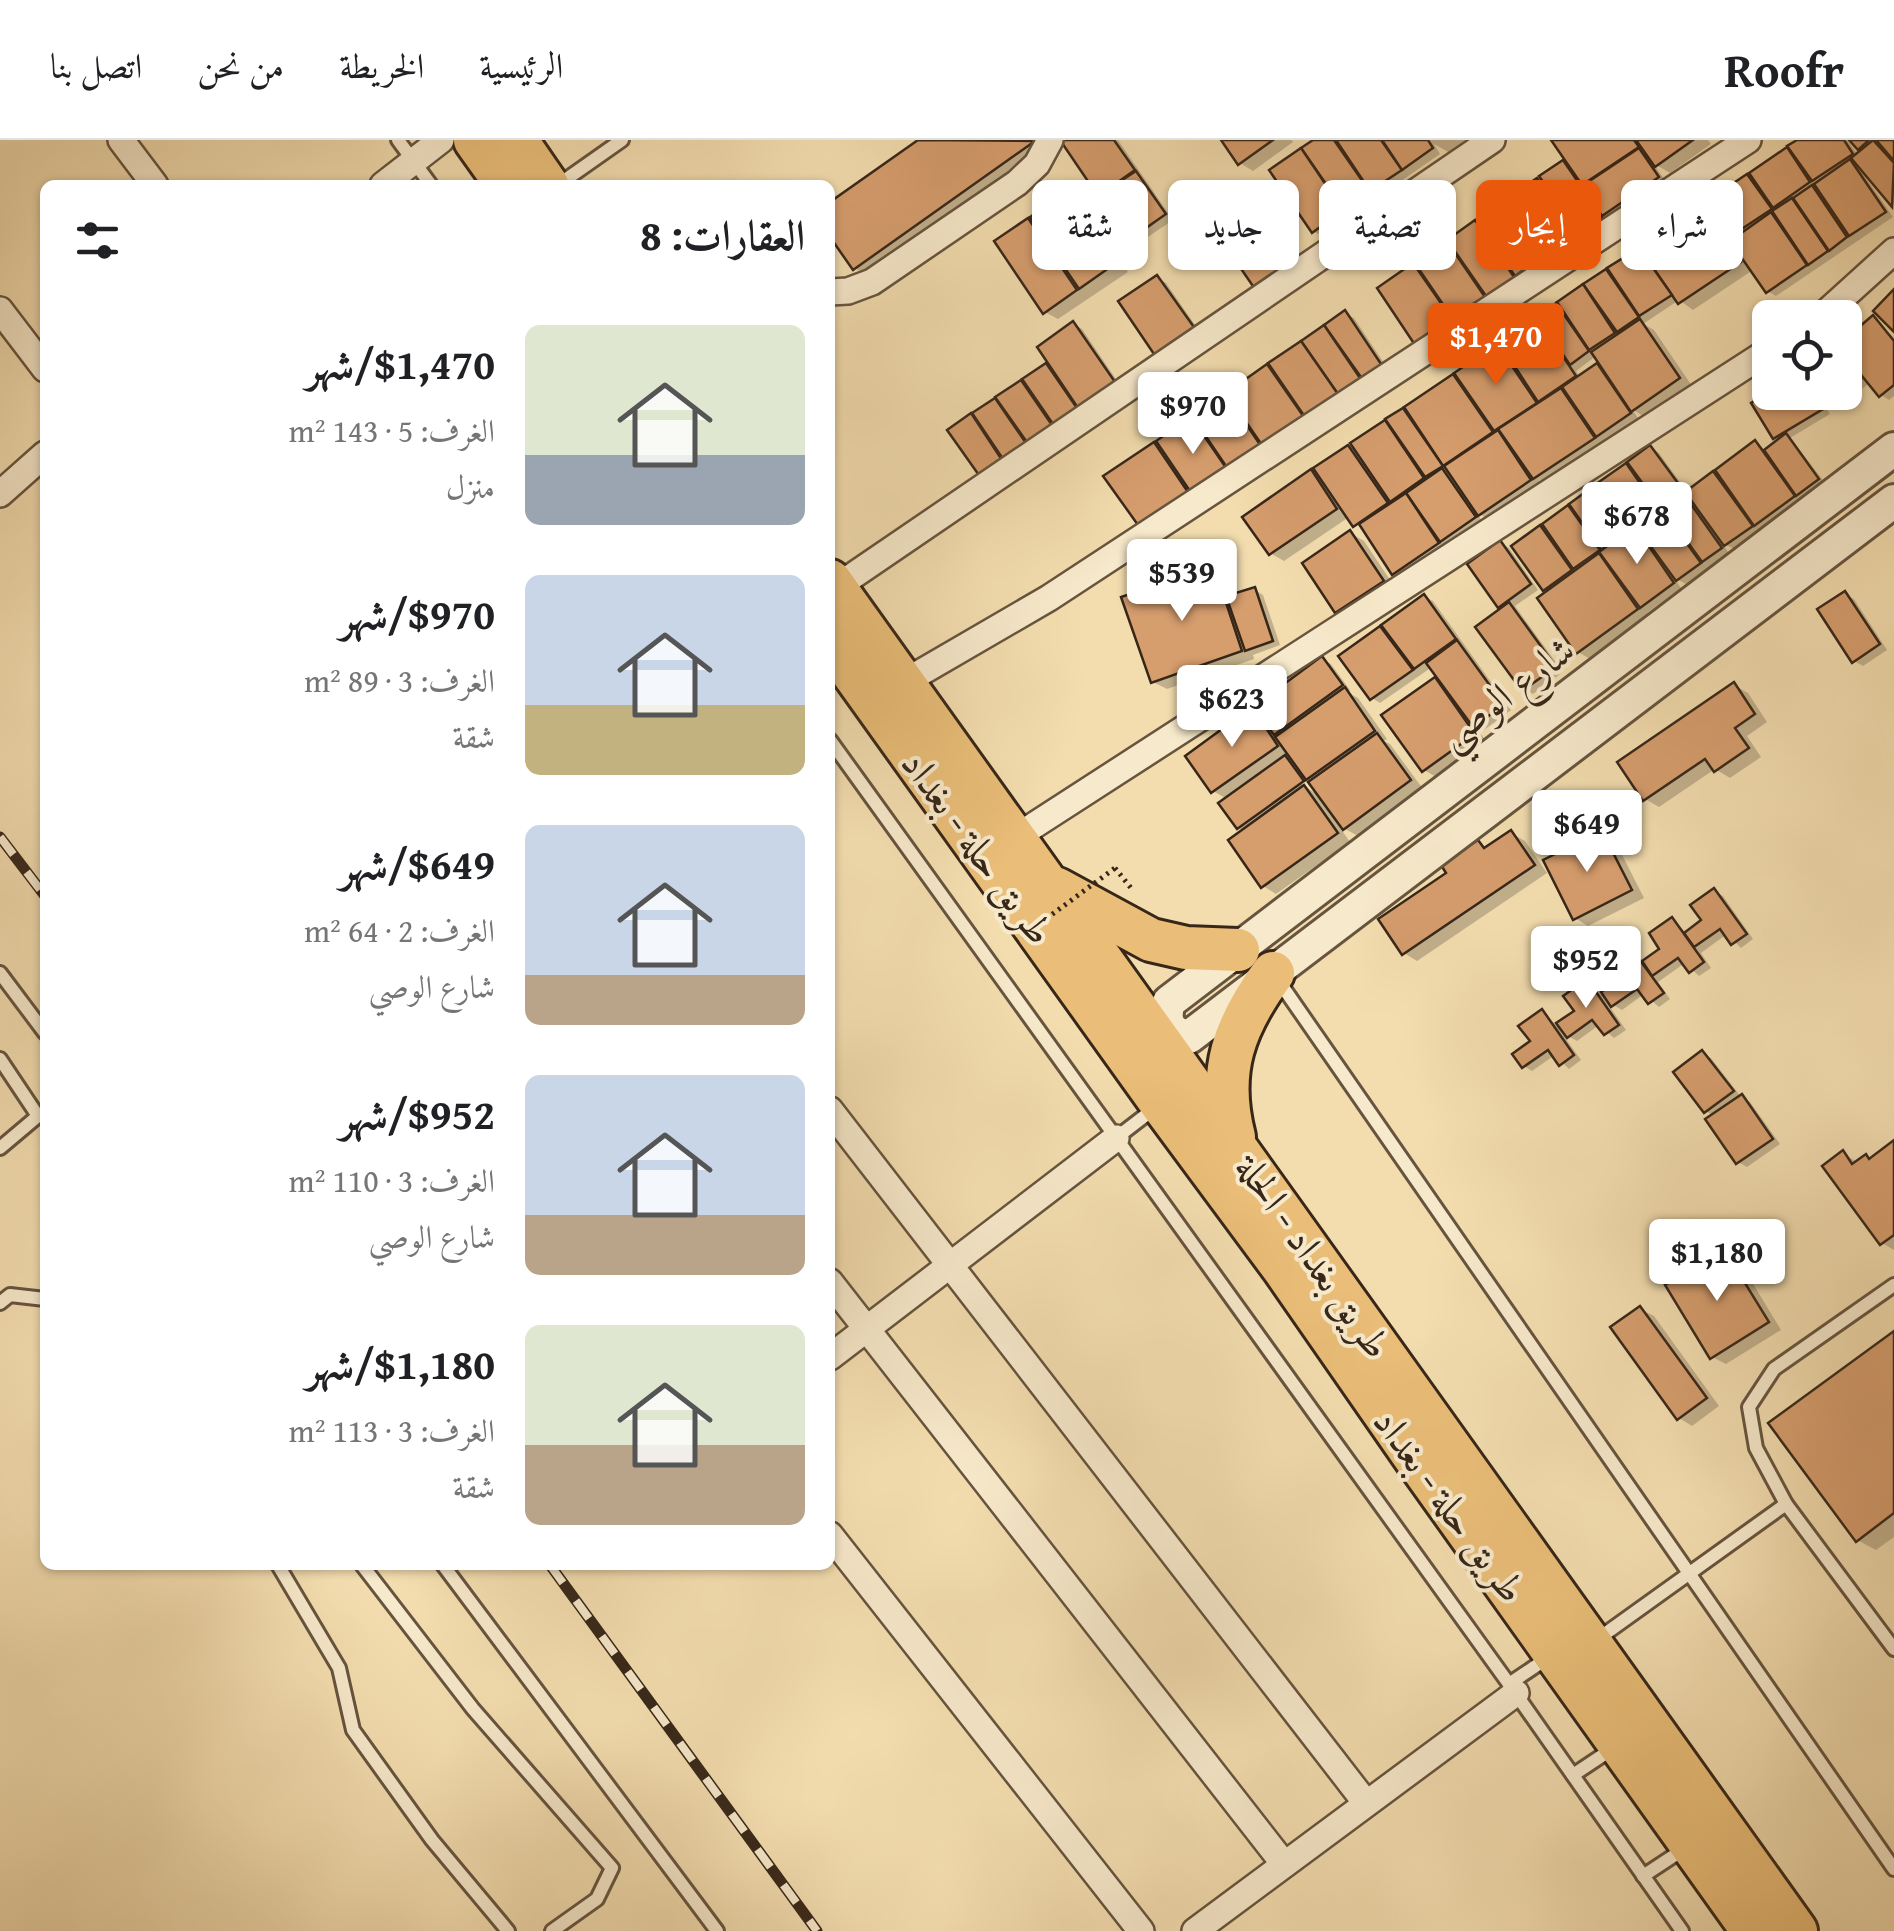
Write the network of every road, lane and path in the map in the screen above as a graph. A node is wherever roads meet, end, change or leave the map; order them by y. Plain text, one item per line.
1 (121, 140) edge
2 (398, 140) edge
3 (441, 140) edge
4 (475, 140) edge
5 (516, 140) edge
6 (622, 140) edge
7 (1050, 140) edge
8 (1492, 140) edge
9 (1748, 140) edge
10 (414, 161) junction
11 (151, 180) edge
12 (389, 180) edge
13 (427, 180) edge
14 (503, 180) edge
15 (544, 180) edge
16 (565, 180) edge
17 (1894, 251) edge
18 (835, 292) edge
19 (1840, 300) edge
20 (0, 310) edge
21 (40, 362) edge
22 (1752, 362) edge
23 (1894, 449) edge
24 (40, 458) edge
25 (0, 494) edge
26 (1894, 501) edge
27 (835, 582) edge
28 (835, 588) edge
29 (835, 648) edge
30 (901, 684) junction
31 (835, 747) edge
32 (1013, 840) junction
33 (1044, 882) junction
34 (1135, 897) dead end
35 (1016, 941) dead end
36 (1238, 950) junction
37 (1273, 973) junction
38 (0, 974) edge
39 (40, 1027) edge
40 (0, 1060) edge
41 (1161, 1103) junction
42 (835, 1117) edge
43 (40, 1118) edge
44 (40, 1122) edge
45 (1116, 1138) junction
46 (1237, 1147) junction
47 (0, 1148) edge
48 (950, 1267) junction
49 (1894, 1286) edge
50 (835, 1288) edge
51 (40, 1299) edge
52 (0, 1303) edge
53 (867, 1329) junction
54 (835, 1353) edge
55 (1786, 1504) junction
56 (835, 1542) edge
57 (281, 1570) edge
58 (366, 1570) edge
59 (447, 1570) edge
60 (1689, 1574) junction
61 (1574, 1647) junction
62 (1894, 1650) edge
63 (1513, 1688) junction
64 (1620, 1743) junction
65 (1573, 1774) junction
66 (1366, 1804) junction
67 (1692, 1844) junction
68 (1284, 1864) junction
69 (1894, 1870) edge
70 (1643, 1876) junction
71 (508, 1931) edge
72 (552, 1931) edge
73 (717, 1931) edge
74 (1141, 1931) edge
75 (1195, 1931) edge
76 (1682, 1931) edge
77 (1754, 1931) edge
78 (1796, 1931) edge

1 - 11 street
2 - 10 lane
3 - 10 street
4 - 14 main road
5 - 15 main road
6 - 16 lane
7 - 18 street
8 - 27 street
9 - 30 street
10 - 12 street
10 - 13 lane
17 - 19 street
20 - 21 street
22 - 32 street
23 - 36 street, شارع الوصي
24 - 25 street
26 - 37 street, شارع الوصي
28 - 30 main road, طريق بغداد - الحلة
29 - 41 main road, طريق حلة - بغداد
30 - 32 main road, طريق بغداد - الحلة
31 - 45 lane
32 - 33 main road, طريق بغداد - الحلة
33 - 36 main road
33 - 46 main road, طريق بغداد - الحلة
34 - 35 path, bridge
36 - 37 street, شارع الوصي
37 - 46 main road
37 - 60 lane
38 - 39 lane
40 - 43 lane
41 - 45 lane
41 - 61 main road, طريق حلة - بغداد
42 - 48 street
44 - 47 lane
45 - 48 street
45 - 63 lane
46 - 61 main road, طريق بغداد - الحلة
48 - 53 street
48 - 66 street
49 - 55 lane
50 - 53 street
51 - 52 lane
53 - 54 street
53 - 68 street
55 - 60 lane
55 - 62 lane
56 - 74 street
57 - 71 lane
58 - 72 lane
59 - 73 lane
60 - 61 lane
60 - 69 lane
61 - 63 lane
61 - 64 main road, طريق حلة - بغداد
61 - 78 main road, طريق بغداد - الحلة
63 - 65 lane
63 - 66 street
64 - 65 lane
64 - 67 main road, طريق حلة - بغداد
65 - 70 lane
66 - 68 street
67 - 70 lane
67 - 77 main road, طريق حلة - بغداد
68 - 75 street
70 - 76 lane

